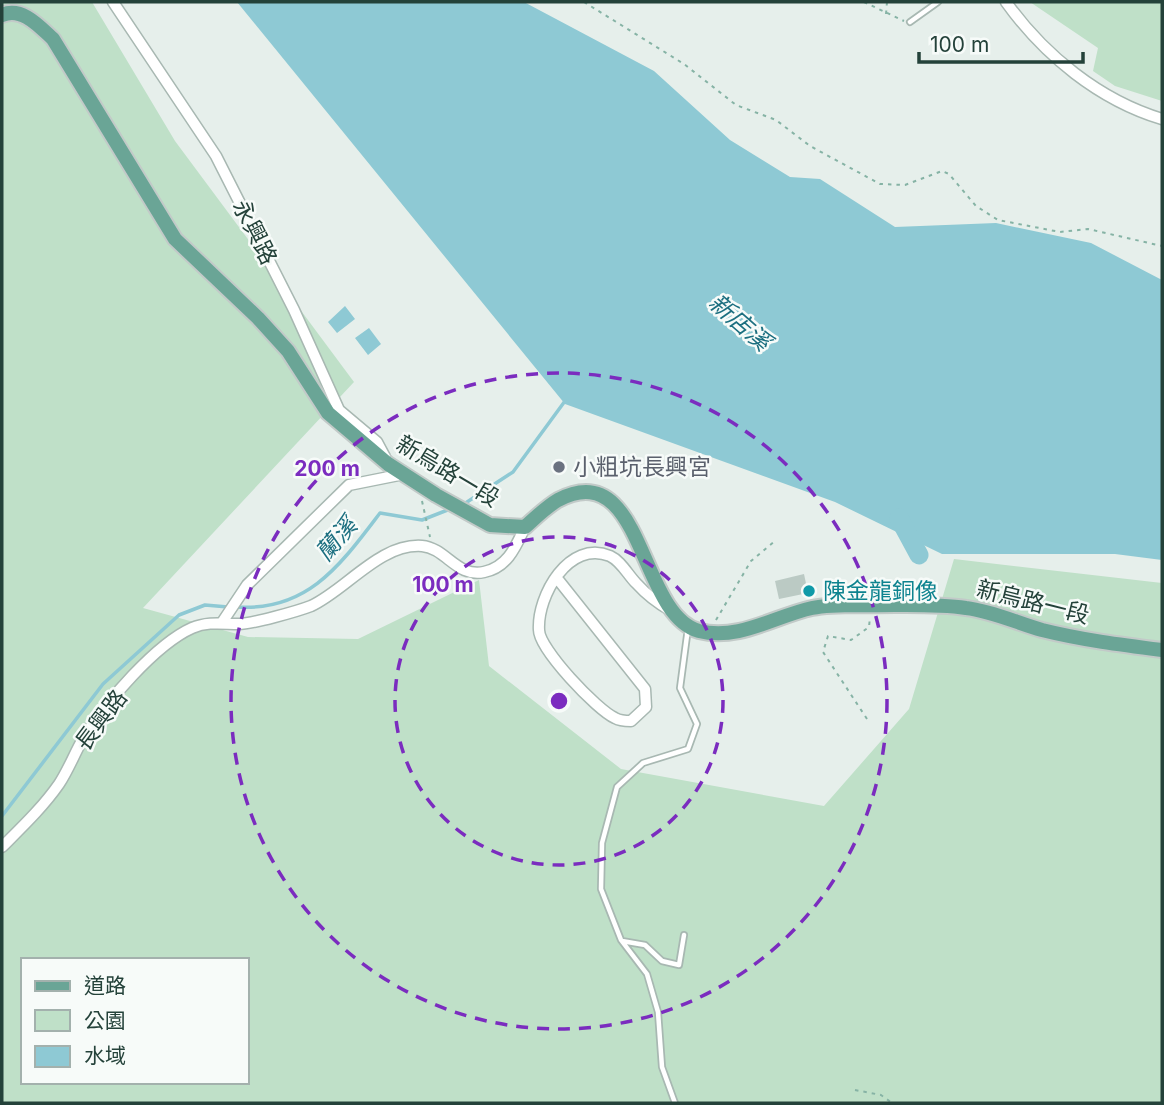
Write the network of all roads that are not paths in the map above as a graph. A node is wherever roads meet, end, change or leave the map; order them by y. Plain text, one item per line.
1 (113, 2) edge
2 (938, 2) edge
3 (1006, 2) edge
4 (2, 15) edge
5 (910, 22) road end
6 (1162, 119) edge
7 (388, 464) junction
8 (404, 474) junction
9 (525, 527) junction
10 (556, 577) junction
11 (673, 612) junction
12 (225, 618) junction
13 (688, 628) junction
14 (1162, 650) edge
15 (2, 847) edge
16 (684, 934) dead end
17 (621, 940) junction
18 (676, 1103) edge

1 - 7 street, 永興路
2 - 5 lane
3 - 6 street
4 - 7 main road, 新烏路一段
7 - 8 main road, 新烏路一段
8 - 9 main road, 新烏路一段
8 - 12 street
9 - 11 main road
9 - 12 street, 長興路
10 - 10 street
10 - 11 street
11 - 13 main road
12 - 15 street, 長興路
13 - 14 main road, 新烏路一段
13 - 17 lane
16 - 17 lane
17 - 18 lane

